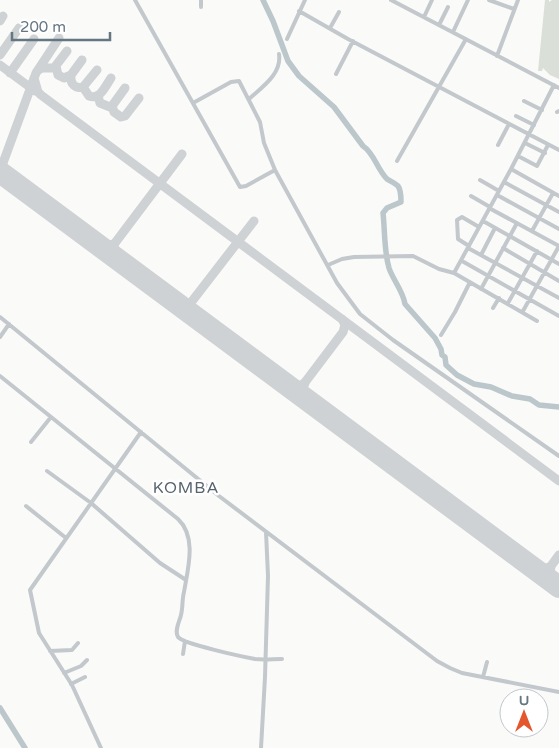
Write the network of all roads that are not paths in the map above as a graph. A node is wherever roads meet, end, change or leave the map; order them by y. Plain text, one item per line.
1 (135, 0) edge
2 (201, 0) edge
3 (305, 0) edge
4 (391, 0) edge
5 (432, 0) edge
6 (468, 0) edge
7 (489, 0) edge
8 (518, 0) edge
9 (201, 7) dead end
10 (448, 7) dead end
11 (514, 9) junction
12 (299, 11) junction
13 (338, 12) dead end
14 (424, 17) junction
15 (439, 25) junction
16 (330, 28) junction
17 (453, 32) junction
18 (287, 39) dead end
19 (466, 39) junction
20 (353, 42) junction
21 (279, 54) dead end
22 (497, 56) junction
23 (336, 74) dead end
24 (557, 86) edge
25 (439, 87) junction
26 (249, 99) junction
27 (524, 101) dead end
28 (192, 103) junction
29 (542, 110) junction
30 (516, 116) dead end
31 (509, 124) junction
32 (534, 125) junction
33 (529, 134) junction
34 (525, 143) junction
35 (498, 145) dead end
36 (548, 145) junction
37 (559, 150) edge
38 (545, 153) junction
39 (518, 156) junction
40 (397, 162) dead end
41 (511, 169) junction
42 (275, 170) junction
43 (480, 180) dead end
44 (504, 182) junction
45 (498, 193) junction
46 (553, 193) junction
47 (471, 196) dead end
48 (559, 196) edge
49 (547, 206) junction
50 (490, 208) junction
51 (559, 212) edge
52 (540, 218) junction
53 (483, 221) junction
54 (517, 223) junction
55 (480, 227) junction
56 (495, 228) junction
57 (559, 229) edge
58 (532, 231) junction
59 (509, 236) junction
60 (559, 246) edge
61 (469, 247) junction
62 (503, 248) junction
63 (537, 251) junction
64 (481, 255) junction
65 (552, 260) junction
66 (462, 261) junction
67 (495, 262) junction
68 (530, 264) junction
69 (559, 264) edge
70 (328, 265) junction
71 (454, 273) junction
72 (545, 273) junction
73 (489, 276) junction
74 (523, 278) junction
75 (559, 281) edge
76 (470, 282) junction
77 (537, 286) junction
78 (481, 288) junction
79 (516, 290) junction
80 (499, 298) junction
81 (530, 298) junction
82 (559, 298) edge
83 (508, 303) junction
84 (493, 308) dead end
85 (523, 311) junction
86 (559, 316) edge
87 (0, 317) edge
88 (537, 320) dead end
89 (9, 324) junction
90 (441, 335) dead end
91 (0, 337) edge
92 (0, 376) edge
93 (51, 417) junction
94 (141, 432) junction
95 (31, 442) dead end
96 (559, 456) edge
97 (115, 469) junction
98 (47, 471) dead end
99 (91, 503) junction
100 (26, 506) dead end
101 (266, 532) junction
102 (66, 538) junction
103 (186, 580) junction
104 (185, 641) junction
105 (78, 643) dead end
106 (50, 651) junction
107 (183, 654) dead end
108 (265, 658) junction
109 (282, 659) dead end
110 (87, 660) dead end
111 (487, 662) dead end
112 (64, 673) junction
113 (85, 677) dead end
114 (483, 677) junction
115 (71, 684) junction
116 (559, 692) edge
117 (101, 748) edge
118 (261, 748) edge

1 - 28 street
2 - 9 street
3 - 12 street
4 - 14 street
5 - 14 street
6 - 17 street
7 - 11 street
8 - 11 street
10 - 15 street
11 - 22 street
12 - 16 street
12 - 18 street
13 - 16 street
14 - 15 street
15 - 17 street
16 - 20 street
17 - 19 street
19 - 22 street
19 - 25 street
20 - 23 street
20 - 25 street
21 - 26 street
22 - 24 street
24 - 29 street
25 - 31 street
25 - 40 street
26 - 28 street
26 - 42 street
27 - 29 street
28 - 42 street
29 - 32 street
30 - 32 street
31 - 33 street
31 - 35 street
32 - 33 street
33 - 34 street
33 - 36 street
34 - 38 street
34 - 39 street
36 - 37 street
36 - 38 street
38 - 39 street
39 - 41 street
41 - 44 street
41 - 46 street
42 - 70 street
43 - 45 street
44 - 45 street
44 - 49 street
45 - 50 street
45 - 52 street
46 - 48 street
46 - 49 street
47 - 50 street
49 - 51 street
49 - 52 street
50 - 53 street
50 - 54 street
52 - 57 street
52 - 58 street
53 - 55 street
53 - 56 street
54 - 58 street
54 - 59 street
55 - 61 street
55 - 61 street
56 - 59 street
56 - 64 street
58 - 60 street
59 - 62 street
59 - 63 street
60 - 65 street
61 - 64 street
61 - 66 street
62 - 67 street
62 - 68 street
63 - 65 street
63 - 68 street
64 - 67 street
65 - 69 street
65 - 72 street
66 - 71 street
66 - 73 street
67 - 73 street
67 - 74 street
68 - 72 street
68 - 74 street
70 - 71 street
70 - 96 street
71 - 76 street
72 - 75 street
72 - 77 street
73 - 78 street
73 - 79 street
74 - 77 street
74 - 79 street
76 - 78 street
76 - 90 street
77 - 81 street
77 - 82 street
78 - 80 street
79 - 81 street
79 - 83 street
80 - 83 street
80 - 84 street
81 - 85 street
81 - 86 street
83 - 85 street
85 - 88 street
87 - 89 street
89 - 91 street
89 - 94 street
92 - 93 street
93 - 95 street
93 - 97 street
94 - 97 street
94 - 101 street
97 - 99 street
97 - 103 street
98 - 99 street
99 - 102 street
99 - 103 street
100 - 102 street
101 - 108 street
101 - 114 street
102 - 106 street
103 - 104 street
104 - 107 street
104 - 108 street
105 - 106 street
106 - 112 street
108 - 109 street
108 - 118 street
110 - 112 street
111 - 114 street
112 - 115 street
113 - 115 street
114 - 116 street
115 - 117 street

